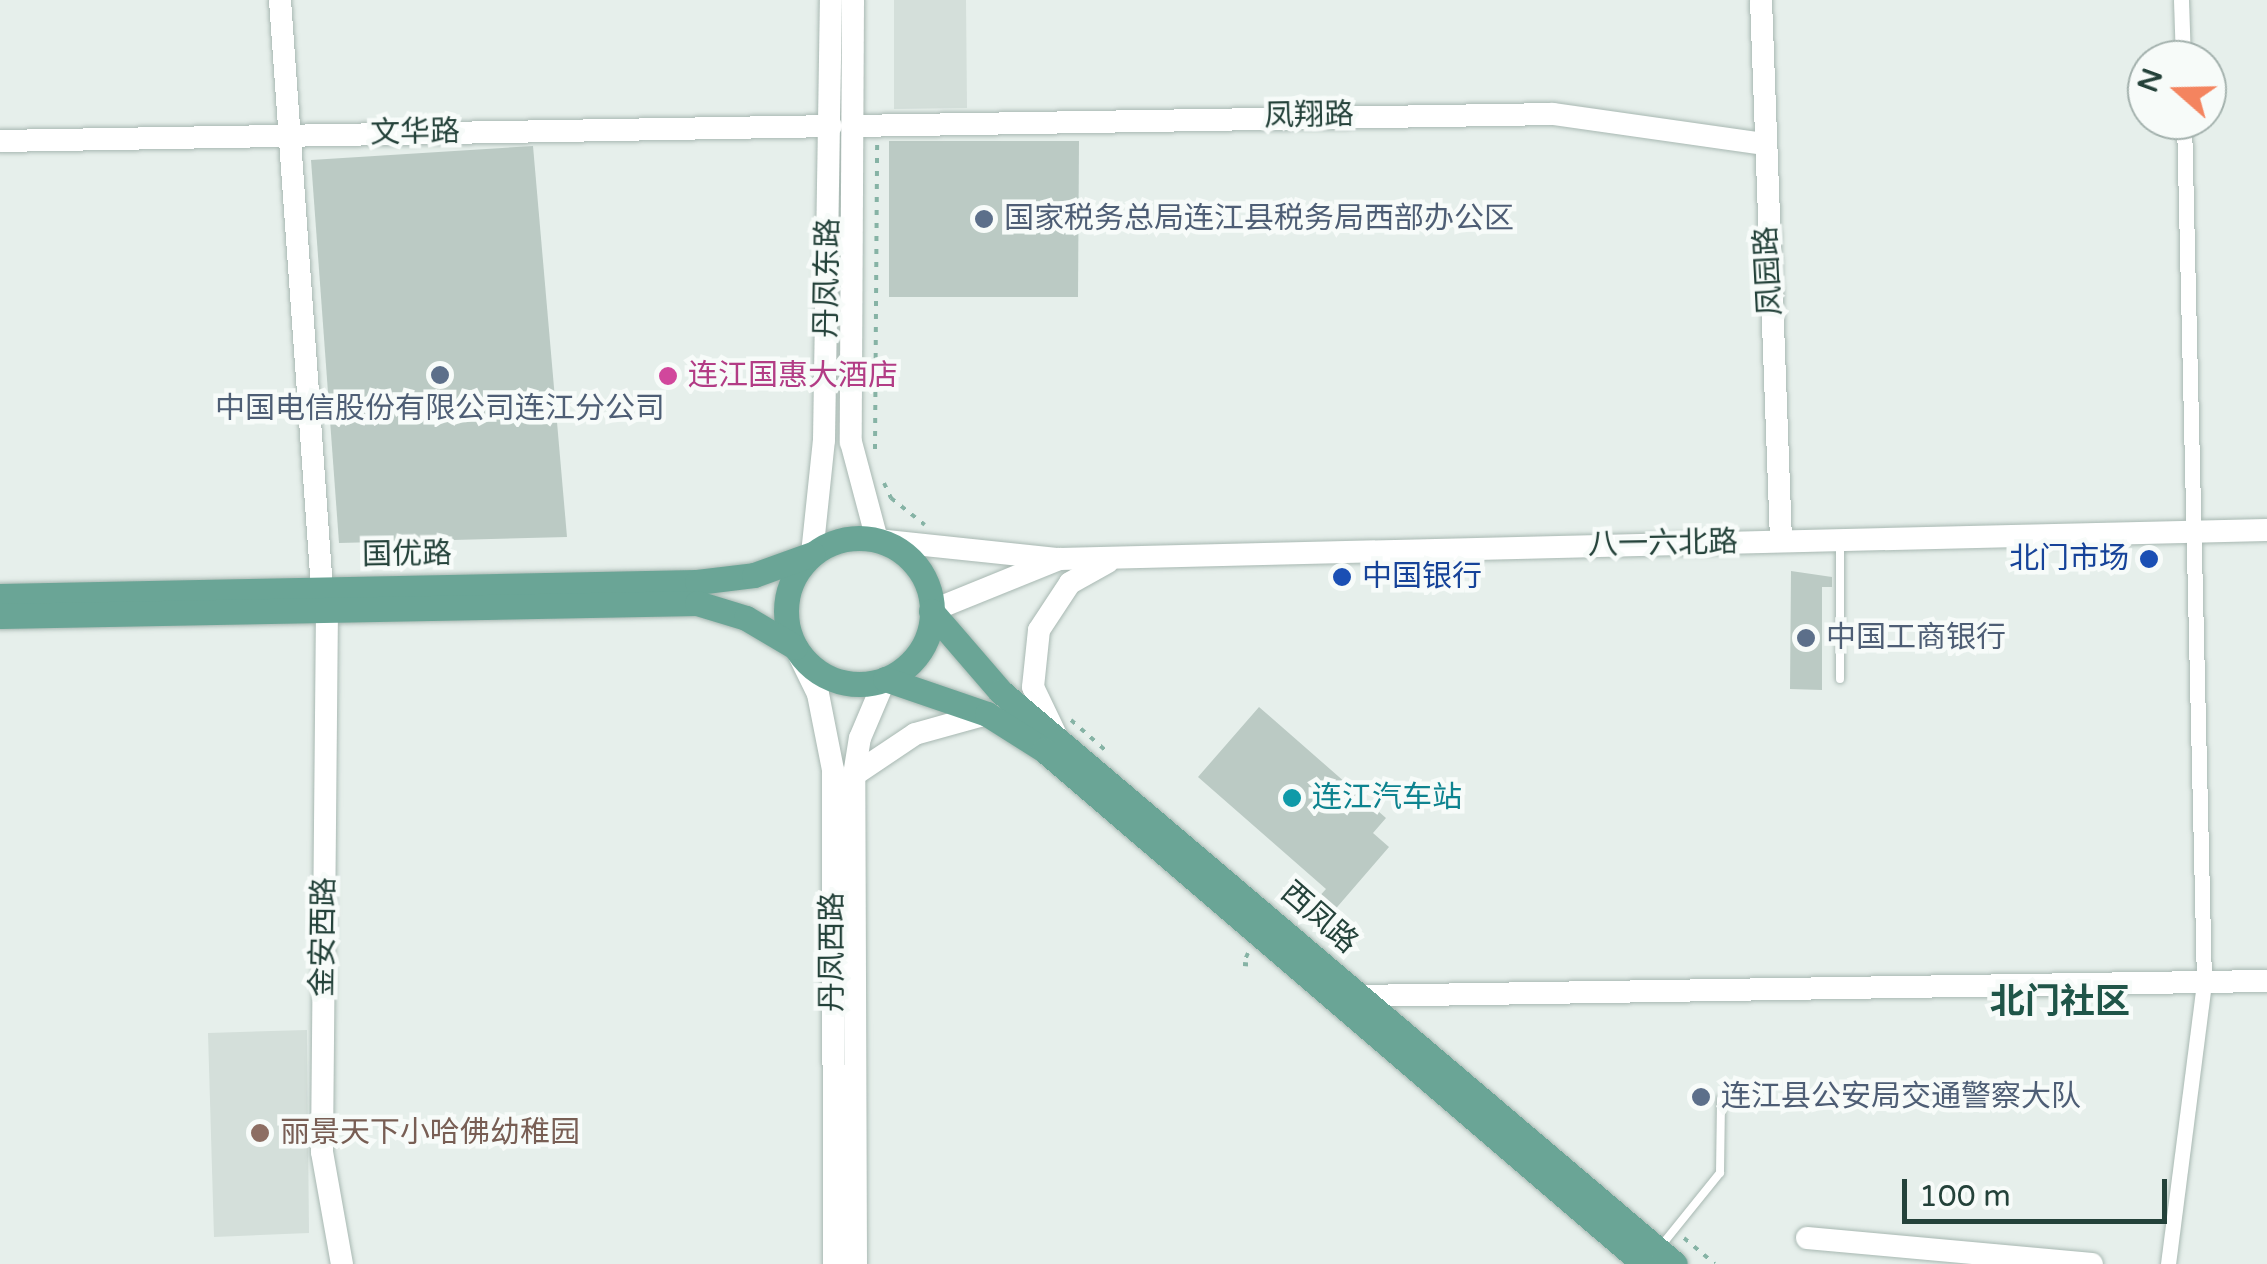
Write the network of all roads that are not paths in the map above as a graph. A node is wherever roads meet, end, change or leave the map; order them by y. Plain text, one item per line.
1 (280, 0) edge
2 (831, 0) edge
3 (852, 0) edge
4 (1761, 0) edge
5 (2182, 0) edge
6 (2183, 40) edge
7 (842, 126) junction
8 (290, 135) junction
9 (2184, 140) edge
10 (0, 141) edge
11 (1763, 144) junction
12 (2267, 530) edge
13 (2194, 532) junction
14 (876, 540) junction
15 (1840, 540) junction
16 (1781, 542) junction
17 (812, 554) junction
18 (1126, 557) junction
19 (1059, 559) junction
20 (0, 596) edge
21 (325, 599) junction
22 (932, 611) junction
23 (0, 616) edge
24 (795, 646) junction
25 (1840, 678) dead end
26 (885, 679) junction
27 (987, 714) junction
28 (1059, 723) junction
29 (854, 775) junction
30 (2267, 981) edge
31 (2204, 982) junction
32 (1359, 996) junction
33 (1721, 1099) dead end
34 (1806, 1238) dead end
35 (1662, 1252) edge
36 (342, 1264) edge
37 (834, 1264) edge
38 (856, 1264) edge
39 (2092, 1264) edge
40 (2168, 1264) edge

1 - 8 street, 金安西路
2 - 7 street, 丹凤东路
3 - 7 street, 丹凤东路
4 - 11 street, 凤园路
5 - 6 street
7 - 8 street, 文华路
7 - 11 street, 凤翔路
7 - 14 street, 丹凤东路
7 - 17 street, 丹凤东路
8 - 10 street, 文华路
8 - 21 street, 金安西路
9 - 13 street
11 - 16 street, 凤园路
12 - 13 street, 八一六北路
13 - 15 street, 八一六北路
13 - 31 street
14 - 17 main road
14 - 19 street, 八一六北路
14 - 22 main road
15 - 16 street, 八一六北路
15 - 25 lane
16 - 18 street, 八一六北路
17 - 21 main road, 国优路
17 - 24 main road
18 - 19 street, 八一六北路
18 - 28 street
19 - 22 street, 八一六北路
20 - 21 main road, 国优路
21 - 23 main road, 国优路
21 - 24 main road, 国优路
21 - 36 street, 金安西路
22 - 26 main road
22 - 28 main road, 西凤路
24 - 26 main road
24 - 37 street, 丹凤西路
26 - 27 main road, 西凤路
26 - 29 street, 丹凤西路
27 - 29 street
27 - 35 main road, 西凤路
28 - 32 main road, 西凤路
29 - 38 street, 丹凤西路
30 - 31 street
31 - 32 street
31 - 40 street
32 - 35 main road, 西凤路
33 - 35 lane
34 - 39 street

